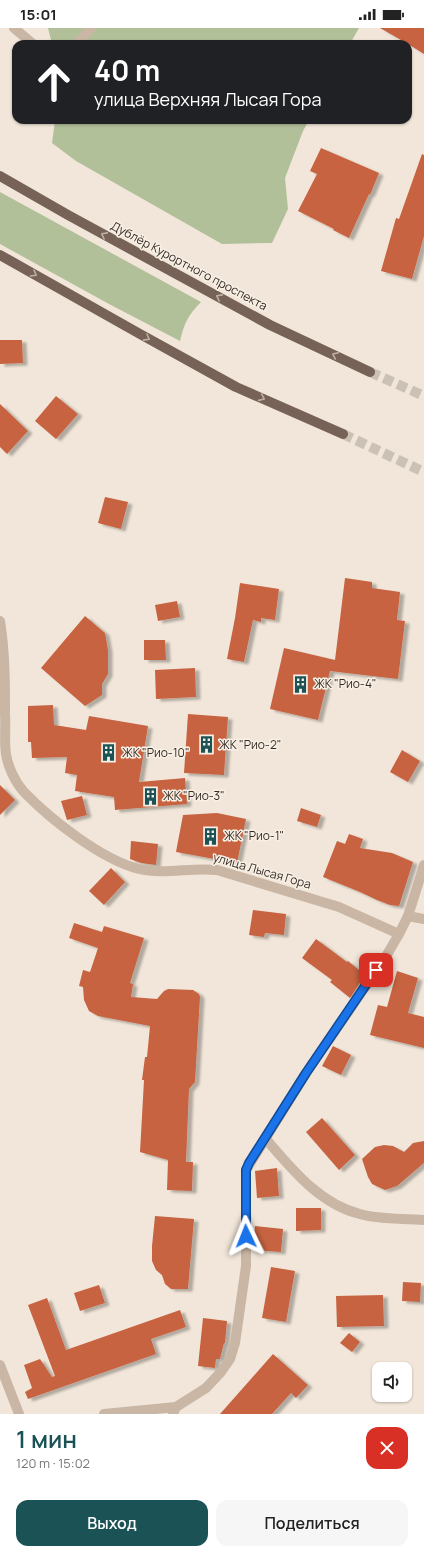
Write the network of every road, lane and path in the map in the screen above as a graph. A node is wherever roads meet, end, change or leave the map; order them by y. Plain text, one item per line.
1 (14, 28) edge
2 (91, 28) edge
3 (28, 40) edge
4 (80, 40) edge
5 (0, 176) edge
6 (0, 255) edge
7 (370, 372) tunnel mouth
8 (343, 434) tunnel mouth
9 (0, 621) edge
10 (424, 865) edge
11 (408, 916) junction
12 (424, 919) edge
13 (399, 934) junction
14 (265, 1138) junction
15 (424, 1220) edge
16 (0, 1365) edge
17 (175, 1411) edge
18 (19, 1414) edge
19 (104, 1414) edge

1 - 3 street
2 - 4 street
7 -> 5 main road, Дублёр Курортного проспекта
6 -> 8 main road
9 - 13 street, улица Лысая Гора
10 - 11 street
11 - 12 street
11 - 13 street
13 - 14 street
14 - 15 street
14 - 17 street
16 - 18 street
17 - 19 street

